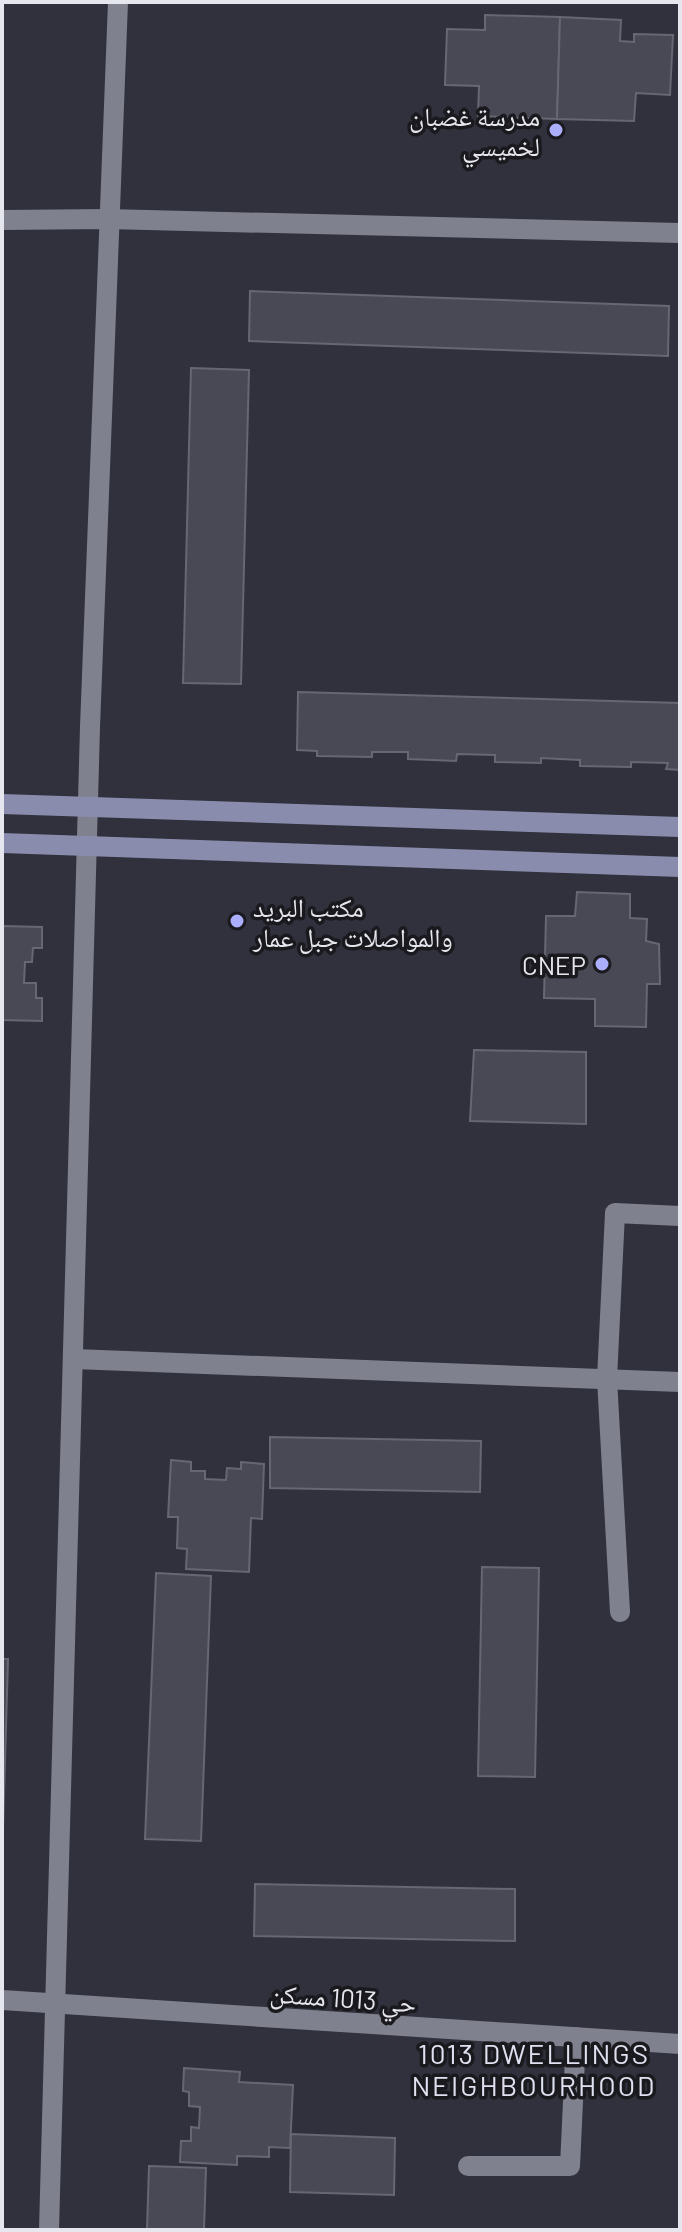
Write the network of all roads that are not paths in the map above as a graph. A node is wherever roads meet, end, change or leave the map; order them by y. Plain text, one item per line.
1 (118, 2) edge
2 (107, 219) junction
3 (2, 220) edge
4 (680, 233) edge
5 (2, 804) edge
6 (88, 807) junction
7 (680, 827) edge
8 (2, 843) edge
9 (87, 846) junction
10 (680, 867) edge
11 (680, 1216) edge
12 (74, 1359) junction
13 (607, 1379) junction
14 (680, 1382) edge
15 (620, 1612) dead end
16 (2, 2000) edge
17 (58, 2005) junction
18 (576, 2037) junction
19 (680, 2044) edge
20 (468, 2166) dead end
21 (49, 2230) edge

1 - 2 street
2 - 3 street
2 - 4 street
2 - 6 street
5 - 6 main road
6 - 7 main road
6 - 9 street
8 - 9 main road
9 - 10 main road
9 - 12 street
11 - 13 street
12 - 13 street
12 - 17 street
13 - 14 street
13 - 15 street
16 - 17 street, حي 1013 مسكن
17 - 18 street, حي 1013 مسكن
17 - 21 street
18 - 19 street, حي 1013 مسكن
18 - 20 street

